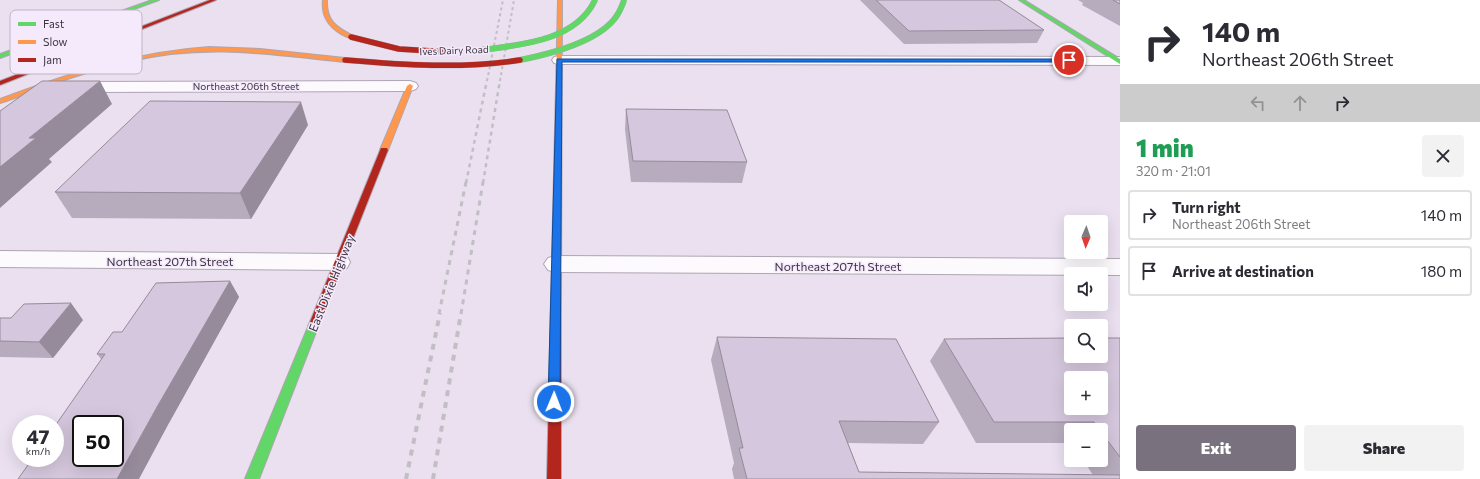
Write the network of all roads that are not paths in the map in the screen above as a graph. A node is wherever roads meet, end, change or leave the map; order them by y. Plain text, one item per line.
1 (156, 0) edge
2 (214, 0) edge
3 (325, 0) edge
4 (560, 0) edge
5 (595, 0) edge
6 (624, 0) edge
7 (1021, 0) edge
8 (128, 10) edge
9 (142, 19) edge
10 (142, 28) edge
11 (470, 51) dead end
12 (10, 52) edge
13 (457, 52) dead end
14 (0, 56) edge
15 (142, 56) edge
16 (559, 60) junction
17 (1119, 61) edge
18 (23, 74) edge
19 (73, 74) edge
20 (0, 83) edge
21 (410, 86) joint
22 (83, 87) edge
23 (0, 101) edge
24 (0, 259) edge
25 (339, 262) junction
26 (556, 264) junction
27 (1120, 267) edge
28 (252, 479) edge
29 (554, 479) edge

1 - 8 main road
1 - 9 main road
2 - 10 main road
3 - 13 main road, Ives Dairy Road, bridge
4 - 16 main road
5 - 11 main road, Ives Dairy Road, bridge
6 - 15 main road, bridge
7 - 17 main road
12 - 14 main road
16 - 17 street
16 - 26 main road
18 - 20 main road
19 - 23 main road, bridge
21 - 22 street, Northeast 206th Street
21 - 25 main road, East Dixie Highway
24 - 25 street, Northeast 207th Street
25 - 28 main road, East Dixie Highway
26 - 27 street, Northeast 207th Street
26 - 29 main road

